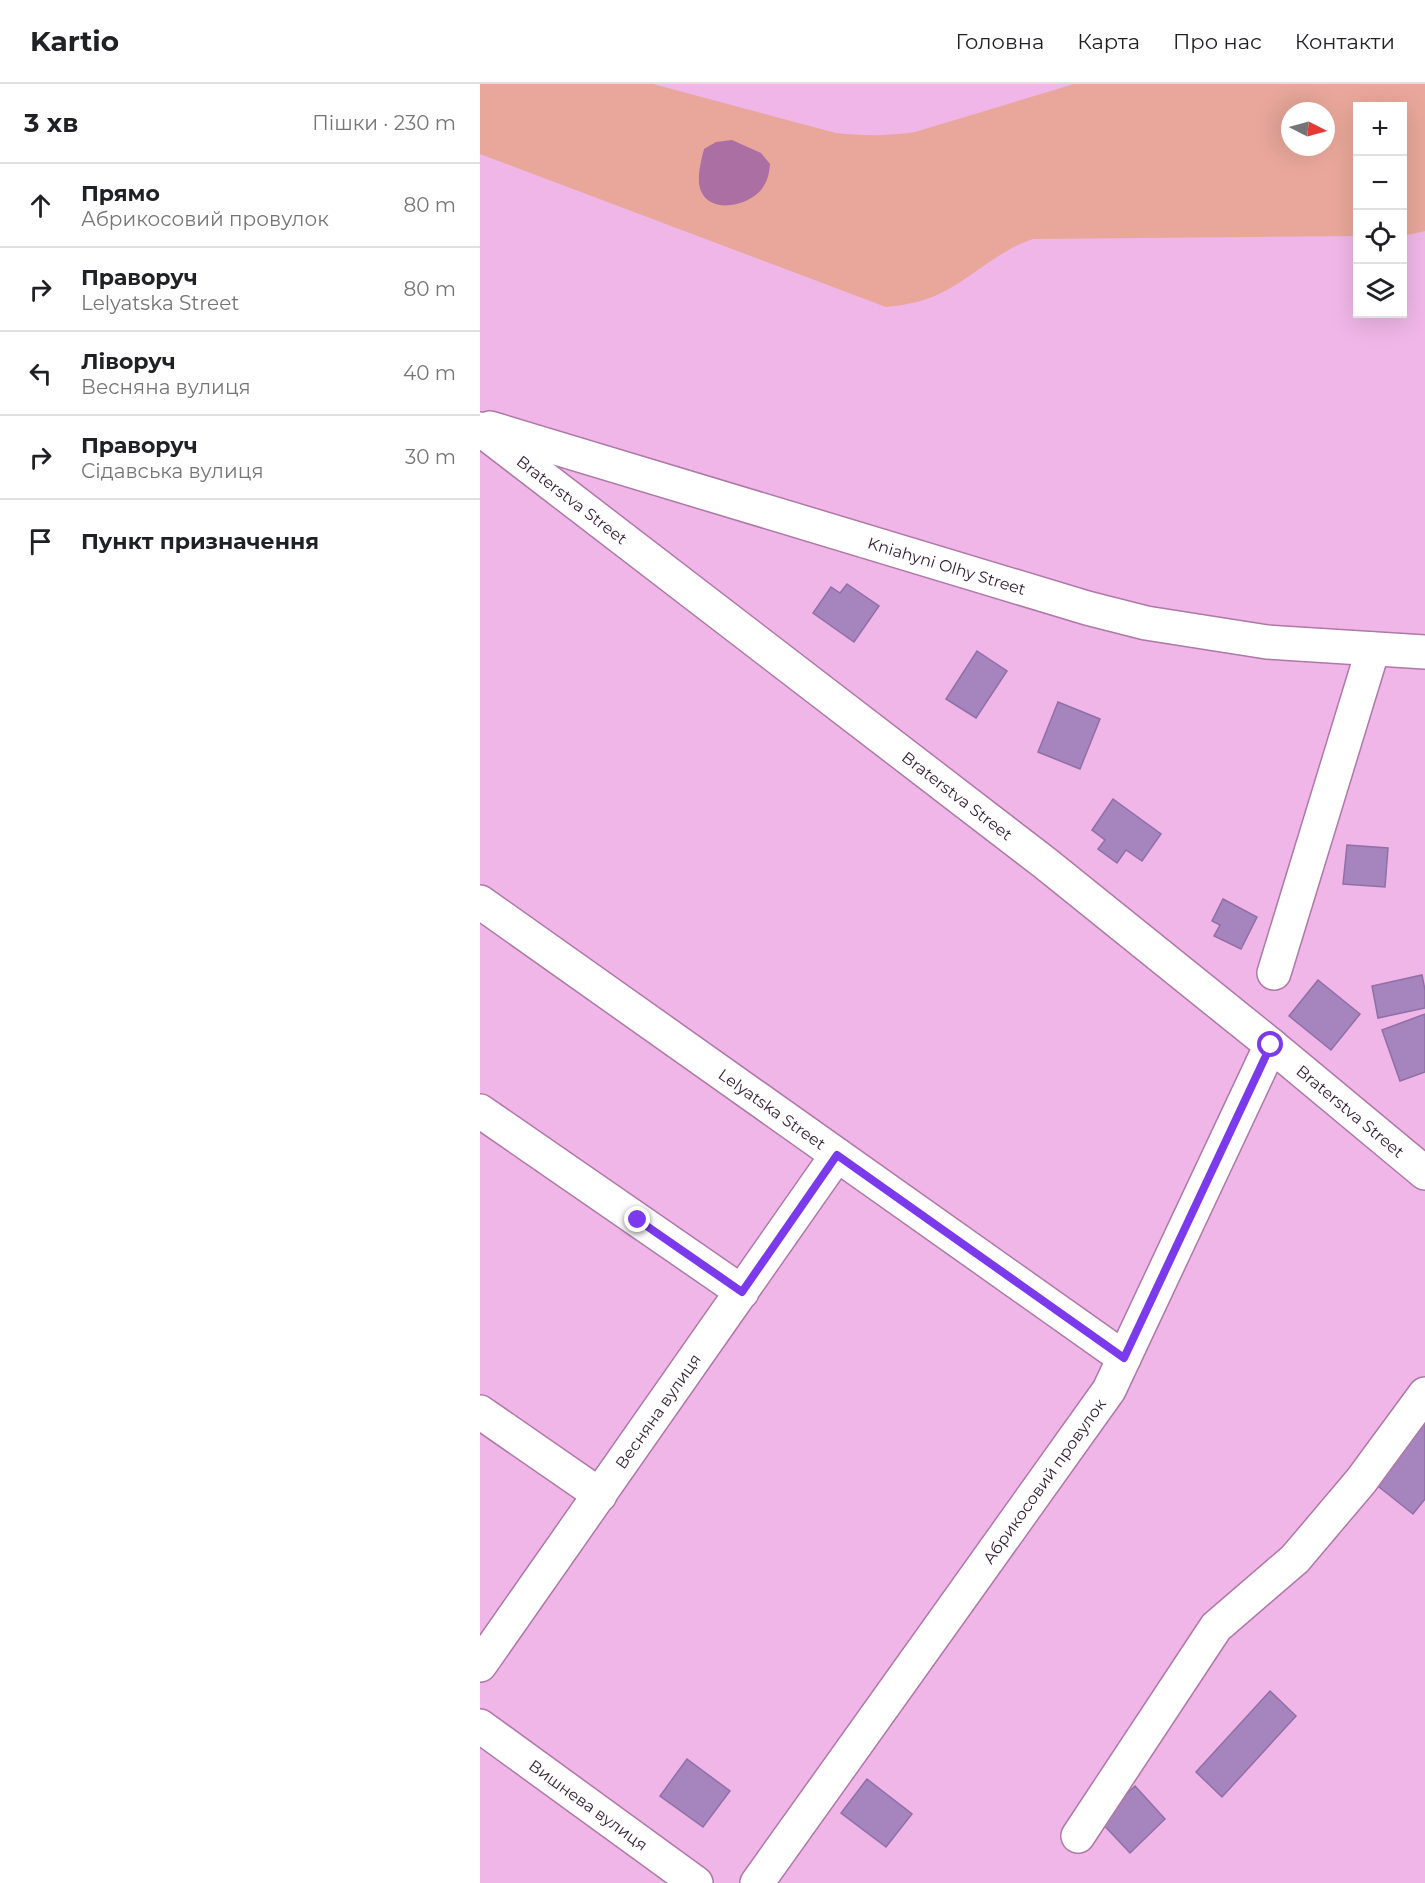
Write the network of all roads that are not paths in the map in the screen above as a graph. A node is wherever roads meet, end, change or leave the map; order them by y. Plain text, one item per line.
1 (480, 427) edge
2 (1373, 649) junction
3 (1425, 652) edge
4 (480, 902) edge
5 (1274, 973) dead end
6 (1271, 1045) junction
7 (480, 1111) edge
8 (837, 1155) junction
9 (1425, 1173) edge
10 (742, 1292) junction
11 (1124, 1358) junction
12 (1425, 1394) edge
13 (480, 1412) edge
14 (600, 1496) junction
15 (480, 1665) edge
16 (480, 1726) edge
17 (1078, 1836) dead end
18 (696, 1883) edge
19 (757, 1883) edge

1 - 2 street, Kniahyni Olhy Street
1 - 6 street, Braterstva Street
2 - 3 street, Kniahyni Olhy Street
2 - 5 street
4 - 8 street, Lelyatska Street
6 - 9 street, Braterstva Street
6 - 11 street, Абрикосовий провулок
7 - 10 street
8 - 10 street, Весняна вулиця
8 - 11 street, Lelyatska Street
10 - 14 street, Весняна вулиця
11 - 19 street, Абрикосовий провулок
12 - 17 street
13 - 14 street
14 - 15 street, Весняна вулиця
16 - 18 street, Вишнева вулиця

